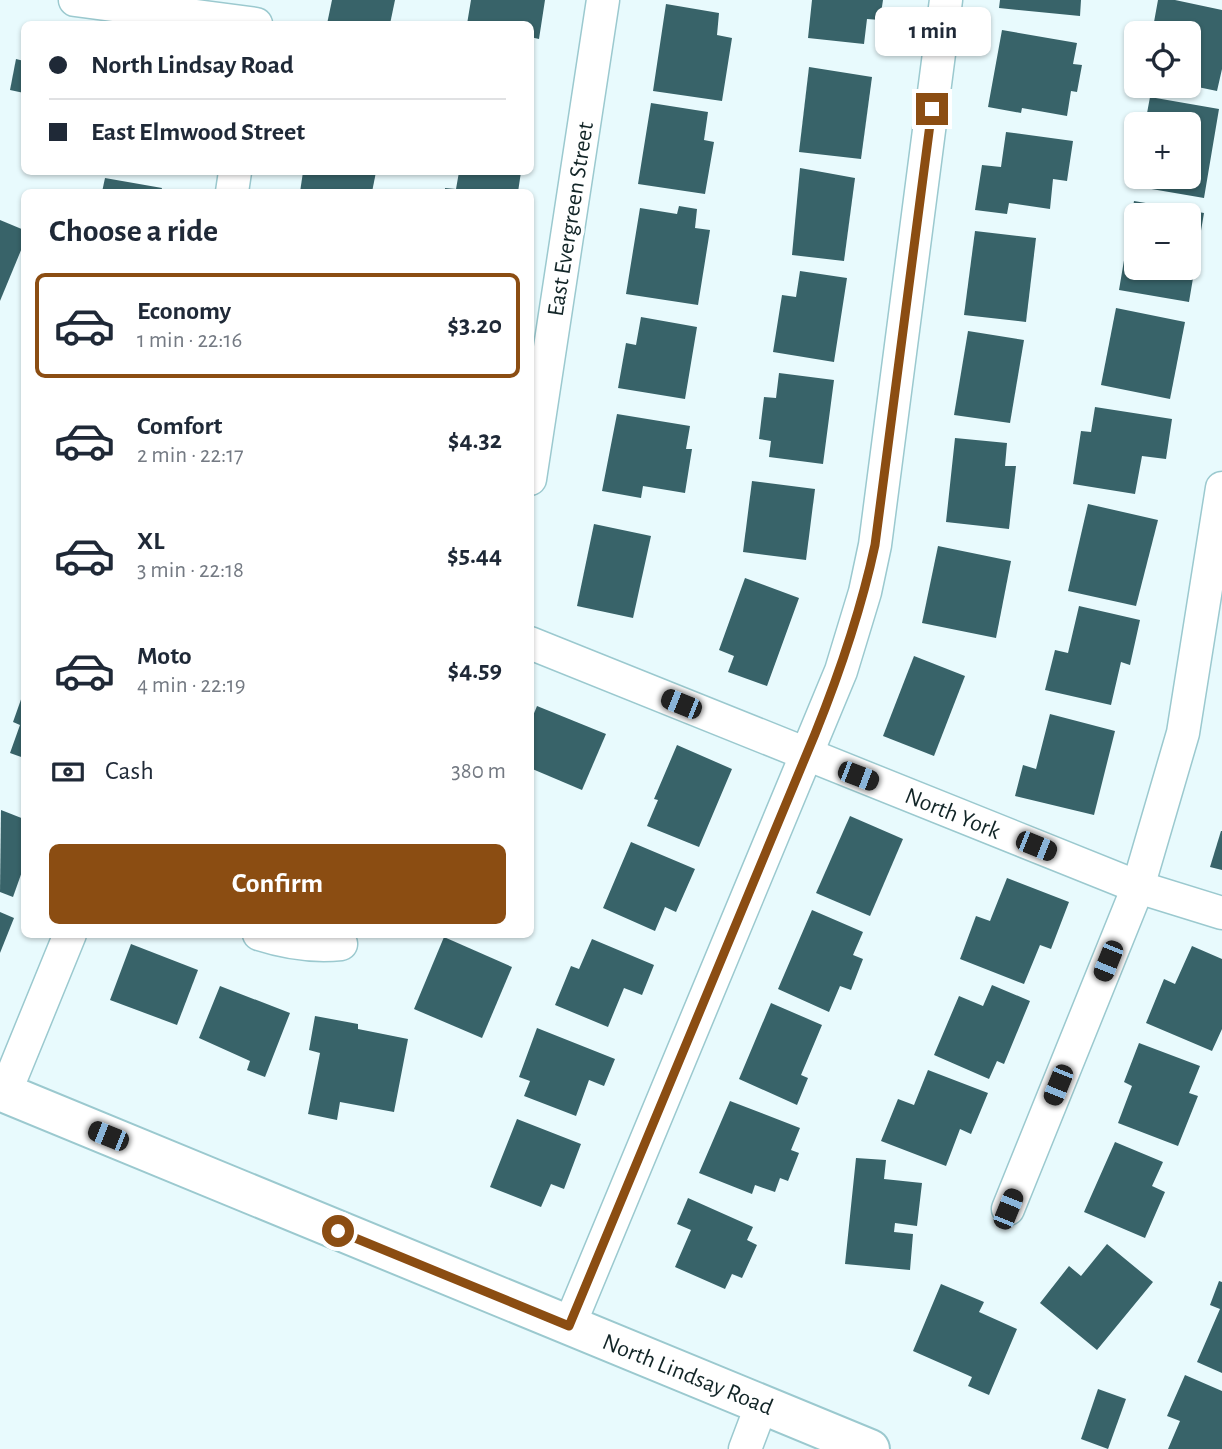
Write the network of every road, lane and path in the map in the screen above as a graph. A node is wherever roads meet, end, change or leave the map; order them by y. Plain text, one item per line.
1 (75, 0) edge
2 (259, 0) edge
3 (603, 0) edge
4 (946, 0) edge
5 (233, 21) edge
6 (256, 21) edge
7 (534, 454) edge
8 (1222, 488) edge
9 (534, 645) edge
10 (807, 755) junction
11 (1138, 887) junction
12 (1222, 913) edge
13 (68, 938) edge
14 (276, 938) edge
15 (341, 944) dead end
16 (3, 1092) edge
17 (1008, 1209) dead end
18 (569, 1326) junction
19 (762, 1405) junction
20 (745, 1449) edge
21 (870, 1449) edge

1 - 5 street
2 - 6 street
3 - 7 street, East Evergreen Street
4 - 10 street
8 - 11 street
9 - 10 street, North York
10 - 11 street, North York
10 - 18 street
11 - 12 street, North York
11 - 17 street
13 - 16 street
14 - 15 street
16 - 18 main road, North Lindsay Road
18 - 19 main road, North Lindsay Road
19 - 20 street
19 - 21 main road, North Lindsay Road

